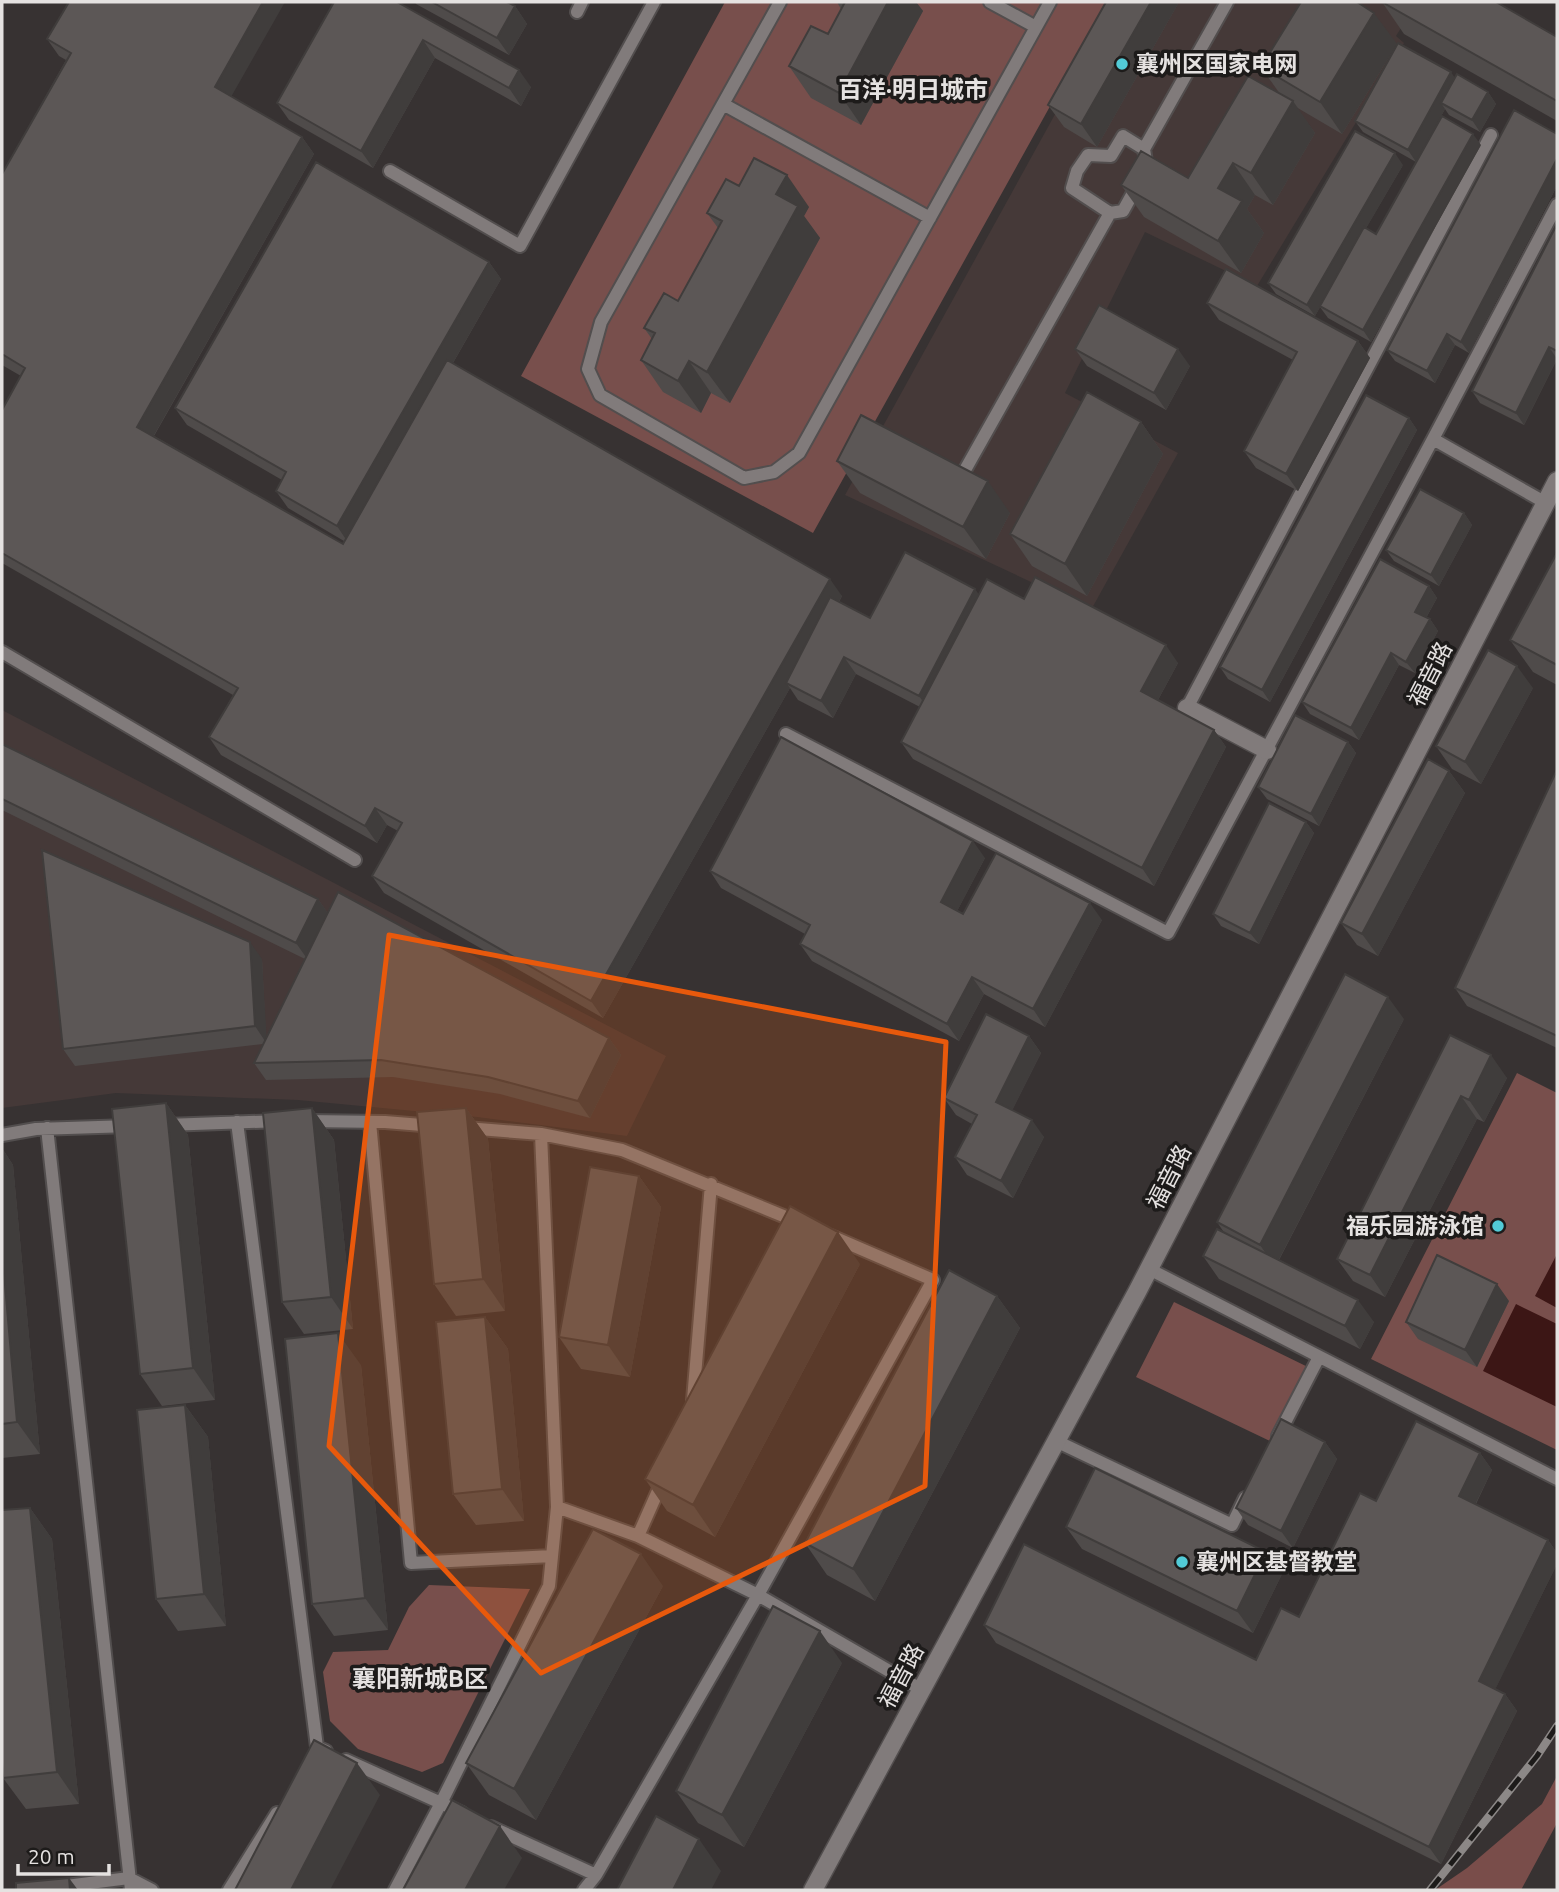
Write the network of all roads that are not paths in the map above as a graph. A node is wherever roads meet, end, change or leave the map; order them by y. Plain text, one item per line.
1 (654, 2) edge
2 (780, 2) edge
3 (990, 2) edge
4 (1050, 2) edge
5 (1227, 2) edge
6 (1036, 27) junction
7 (723, 104) junction
8 (1491, 135) dead end
9 (1144, 149) junction
10 (390, 171) dead end
11 (1557, 205) edge
12 (1110, 213) junction
13 (930, 218) junction
14 (1433, 439) junction
15 (965, 470) edge
16 (1557, 481) edge
17 (1546, 503) junction
18 (2, 652) edge
19 (1187, 708) joint
20 (786, 734) dead end
21 (1267, 750) junction
22 (355, 860) dead end
23 (237, 1122) junction
24 (370, 1122) junction
25 (47, 1129) junction
26 (2, 1135) edge
27 (541, 1135) junction
28 (711, 1184) junction
29 (1149, 1269) junction
30 (1319, 1357) junction
31 (692, 1419) edge
32 (1056, 1441) junction
33 (1274, 1443) edge
34 (670, 1465) edge
35 (1557, 1479) edge
36 (1250, 1489) edge
37 (557, 1507) junction
38 (638, 1535) junction
39 (552, 1556) junction
40 (758, 1595) junction
41 (922, 1690) junction
42 (284, 1802) edge
43 (441, 1803) junction
44 (596, 1875) junction
45 (130, 1884) edge
46 (35, 1890) edge
47 (152, 1890) edge
48 (229, 1890) edge
49 (395, 1890) edge
50 (584, 1890) edge
51 (813, 1890) edge

1 - 10 lane
2 - 7 lane
3 - 6 lane
4 - 6 lane
5 - 9 lane
6 - 13 lane
7 - 13 lane
7 - 13 lane
8 - 19 lane
9 - 12 lane
9 - 12 lane
11 - 14 lane
12 - 15 lane
14 - 17 lane
14 - 21 lane
16 - 17 street, 福音路
17 - 29 street, 福音路
18 - 22 lane
19 - 21 street
20 - 21 lane
23 - 24 lane
23 - 25 lane
23 - 43 lane
24 - 27 lane
24 - 39 lane
25 - 26 lane
25 - 45 lane
27 - 28 lane
27 - 37 lane
28 - 31 lane
28 - 40 lane
29 - 30 lane
29 - 32 street, 福音路
30 - 33 lane
30 - 35 lane
32 - 36 lane
32 - 41 street, 福音路
34 - 38 lane
37 - 38 lane
37 - 39 lane
38 - 40 lane
39 - 43 lane
40 - 41 lane
40 - 44 lane
41 - 51 street, 福音路
42 - 48 lane
43 - 44 lane
43 - 49 lane
44 - 50 lane
45 - 46 lane
45 - 47 lane

